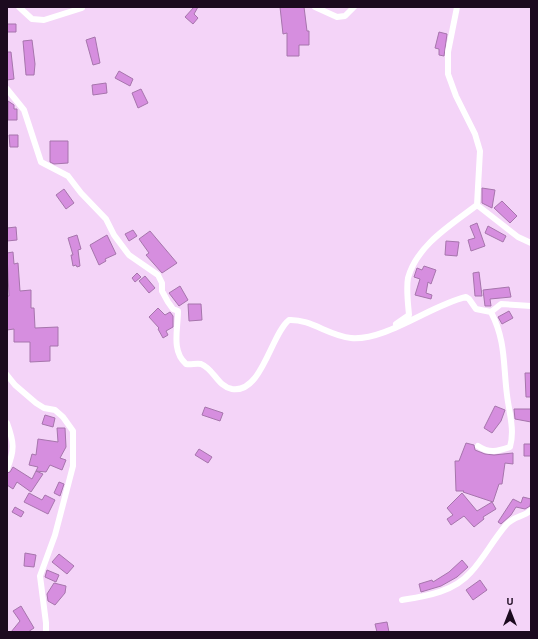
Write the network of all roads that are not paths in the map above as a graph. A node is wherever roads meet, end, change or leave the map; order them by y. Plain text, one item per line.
1 (19, 7) edge
2 (315, 7) edge
3 (354, 7) edge
4 (457, 7) edge
5 (82, 8) dead end
6 (7, 89) edge
7 (476, 205) junction
8 (531, 242) edge
9 (531, 306) edge
10 (490, 312) junction
11 (390, 329) junction
12 (7, 375) edge
13 (7, 423) edge
14 (478, 446) dead end
15 (7, 469) edge
16 (531, 510) edge
17 (402, 600) dead end
18 (46, 632) edge

1 - 5 street
2 - 3 street
4 - 7 street
6 - 11 street
7 - 8 street
7 - 11 street
9 - 10 street
10 - 11 street
10 - 14 street
12 - 18 street
13 - 15 street
16 - 17 street

